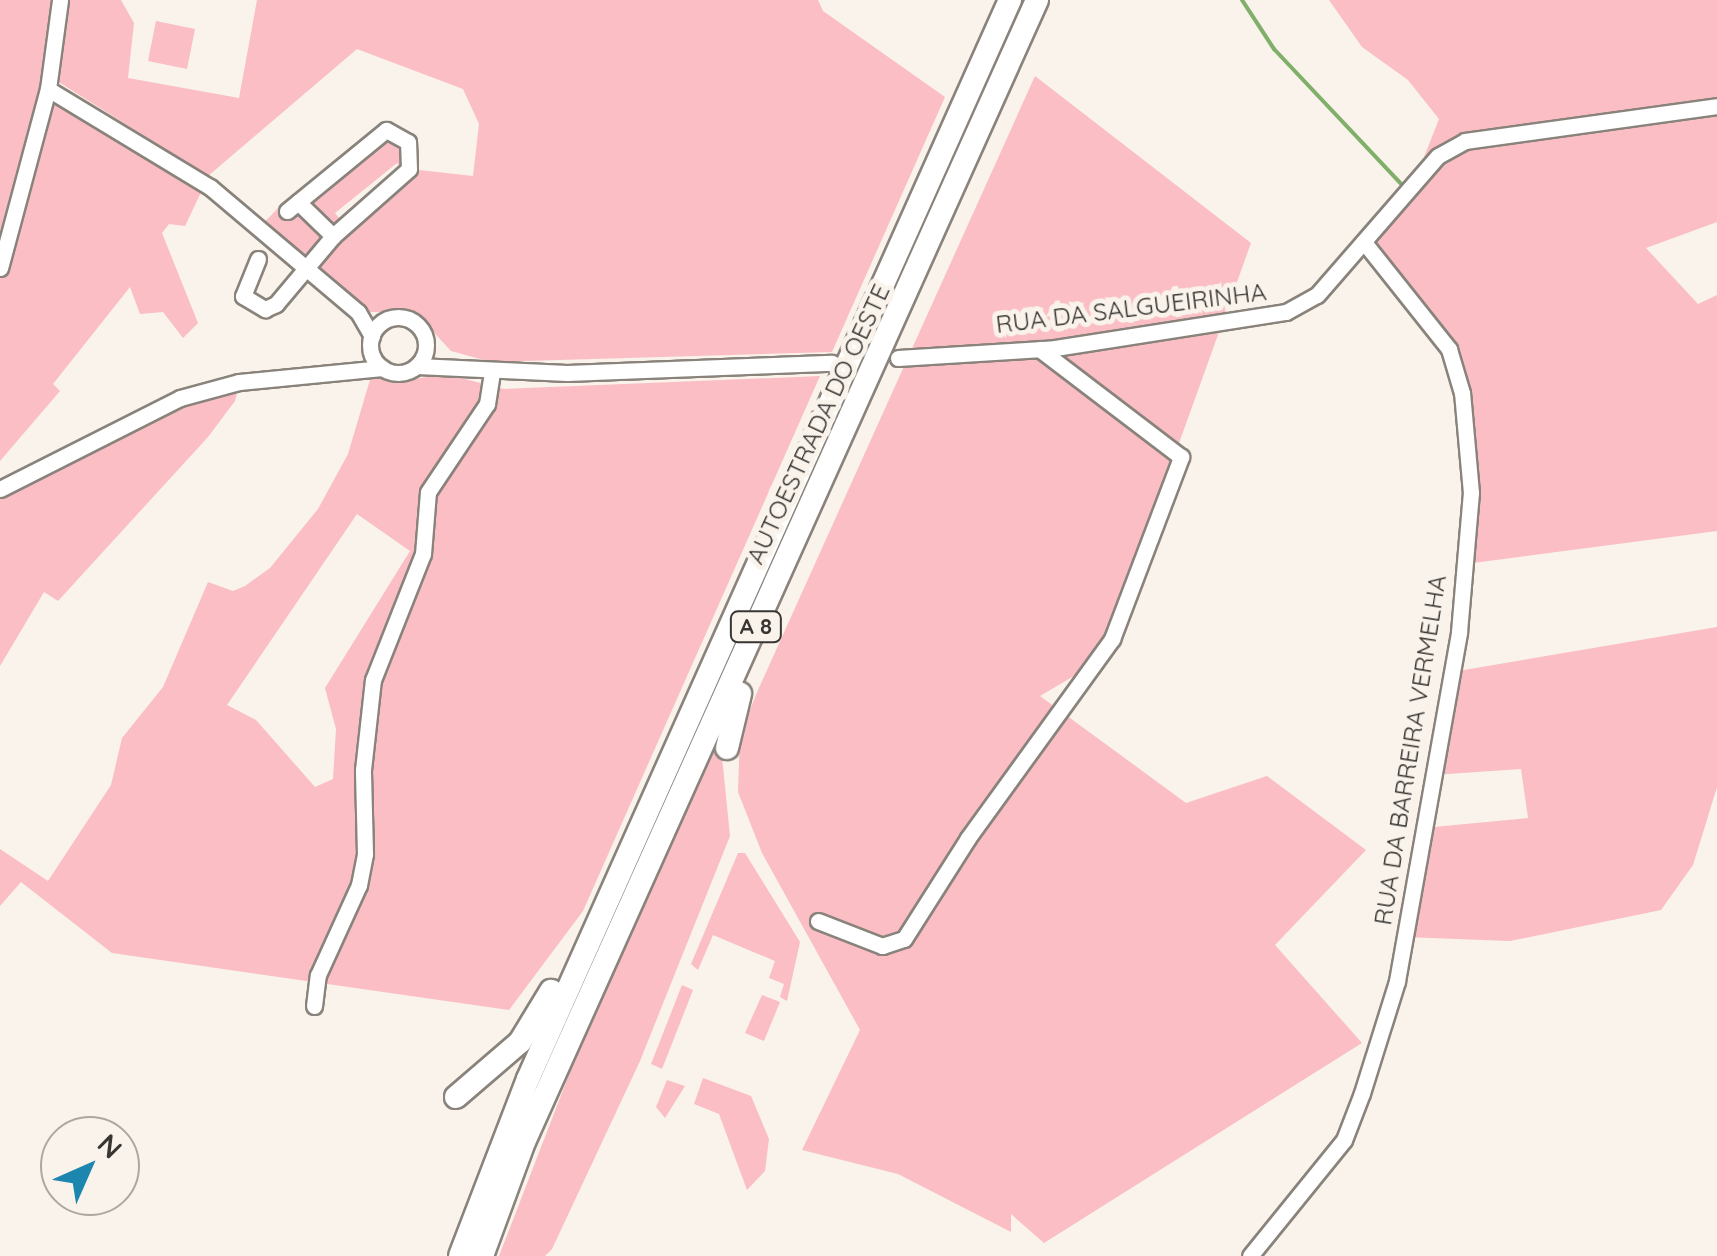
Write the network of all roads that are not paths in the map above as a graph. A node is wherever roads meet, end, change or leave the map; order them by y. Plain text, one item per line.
1 (60, 0) edge
2 (1010, 0) edge
3 (1037, 0) edge
4 (48, 89) junction
5 (1717, 106) edge
6 (333, 236) junction
7 (1364, 242) junction
8 (258, 259) dead end
9 (303, 266) junction
10 (0, 268) edge
11 (358, 312) junction
12 (391, 319) junction
13 (371, 342) junction
14 (426, 344) junction
15 (1038, 349) junction
16 (898, 358) dead end
17 (454, 363) junction
18 (832, 363) dead end
19 (417, 366) junction
20 (382, 368) junction
21 (355, 369) junction
22 (492, 372) junction
23 (818, 489) junction
24 (0, 490) edge
25 (727, 748) dead end
26 (611, 889) junction
27 (818, 921) dead end
28 (314, 1006) dead end
29 (456, 1096) dead end
30 (460, 1256) edge
31 (482, 1256) edge
32 (1250, 1256) edge

1 - 4 street
2 - 26 highway, AUTOESTRADA DO OESTE / A 8
3 - 23 highway, AUTOESTRADA DO OESTE / A 8
4 - 9 street
4 - 10 street
5 - 7 street, RUA DA SALGUEIRINHA
6 - 6 street
6 - 9 street
7 - 15 street, RUA DA SALGUEIRINHA
7 - 32 street, RUA DA BARREIRA VERMELHA
8 - 9 street
9 - 11 street
11 - 12 street
11 - 13 street
12 - 13 street
12 - 14 street
13 - 20 street
13 - 21 street
14 - 17 street
14 - 19 street
15 - 16 street, RUA DA SALGUEIRINHA
15 - 27 street
17 - 19 street
17 - 22 street
18 - 22 street
19 - 20 street
20 - 21 street
21 - 24 street
22 - 28 street
23 - 25 highway
23 - 31 highway, AUTOESTRADA DO OESTE / A 8
26 - 29 highway
26 - 30 highway, AUTOESTRADA DO OESTE / A 8

